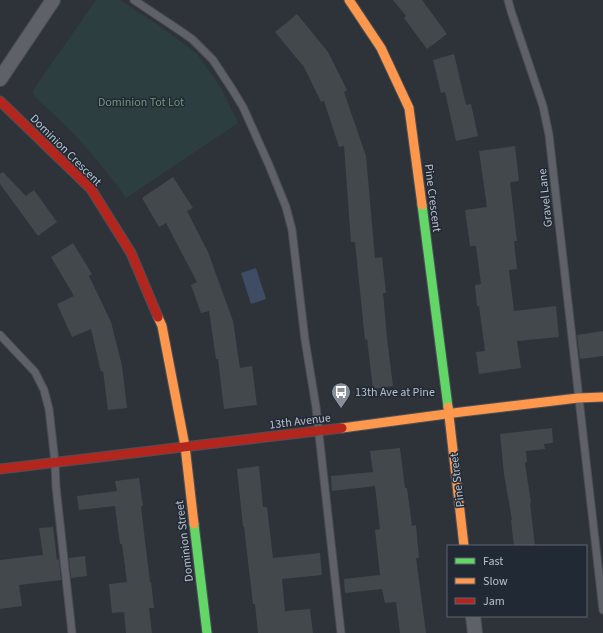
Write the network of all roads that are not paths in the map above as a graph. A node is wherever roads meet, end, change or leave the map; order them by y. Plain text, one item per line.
1 (53, 0) edge
2 (134, 0) edge
3 (349, 0) edge
4 (508, 0) edge
5 (0, 79) edge
6 (0, 101) edge
7 (0, 335) edge
8 (603, 397) edge
9 (578, 398) junction
10 (449, 414) junction
11 (318, 431) junction
12 (185, 446) junction
13 (54, 462) junction
14 (0, 469) edge
15 (464, 545) edge
16 (603, 610) edge
17 (473, 617) edge
18 (72, 633) edge
19 (207, 633) edge
20 (341, 633) edge
21 (475, 633) edge

1 - 5 street
2 - 11 lane
3 - 10 street, Pine Crescent
4 - 9 lane, Gravel Lane
6 - 12 street, Dominion Crescent
7 - 13 lane
8 - 9 street, 13th Avenue
9 - 10 street, 13th Avenue
9 - 16 lane, Gravel Lane
10 - 11 street, 13th Avenue
10 - 15 street, Pine Street
11 - 12 street, 13th Avenue
11 - 20 lane
12 - 13 street, 13th Avenue
12 - 19 street, Dominion Street
13 - 14 street, 13th Avenue
13 - 18 lane
17 - 21 street

